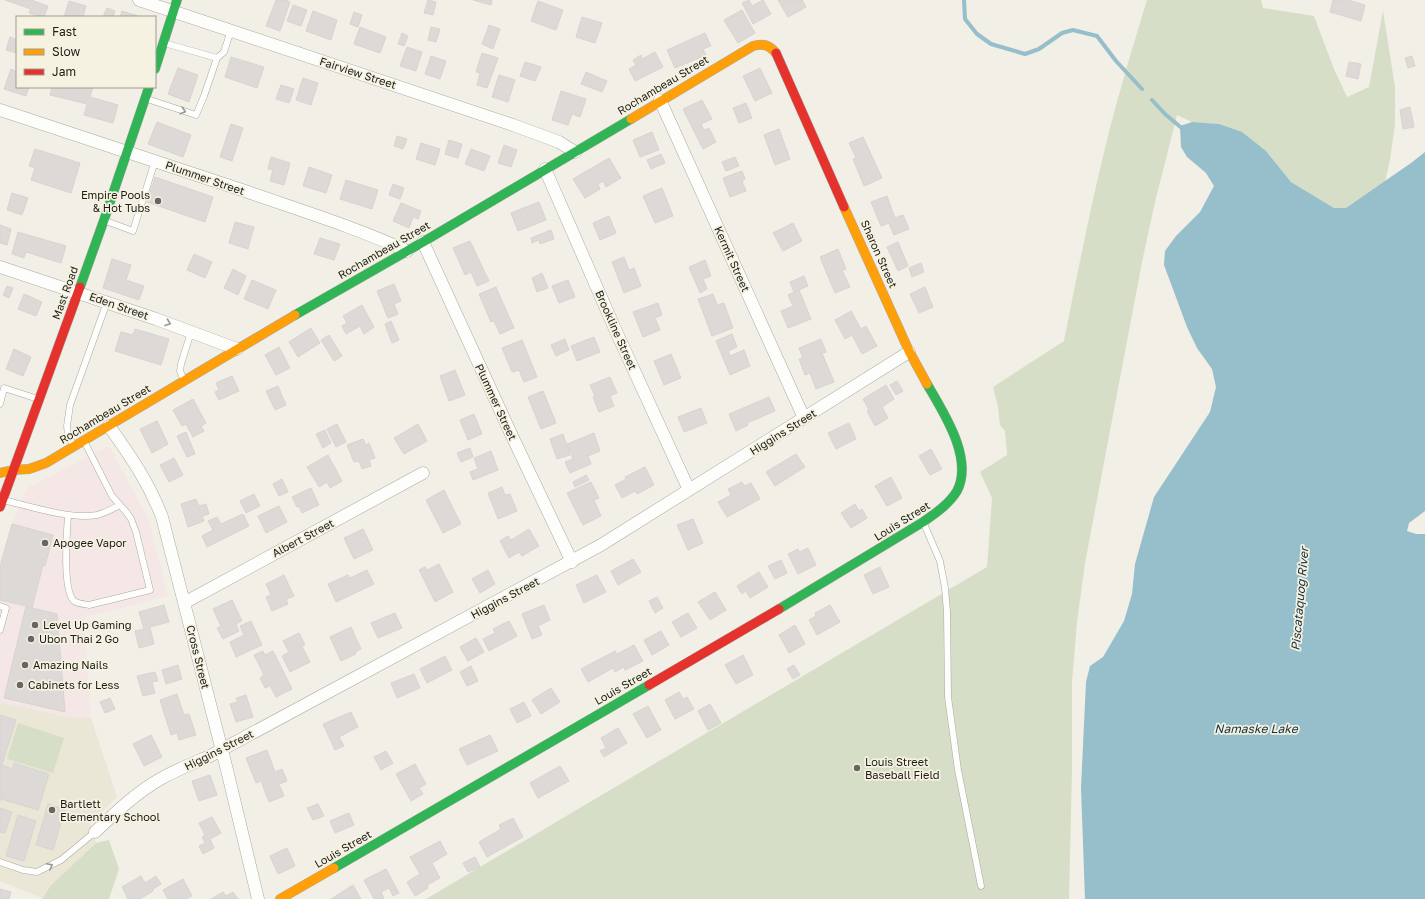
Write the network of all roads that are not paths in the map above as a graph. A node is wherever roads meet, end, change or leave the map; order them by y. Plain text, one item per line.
1 (140, 0) edge
2 (175, 6) edge
3 (231, 30) junction
4 (164, 42) junction
5 (765, 45) joint
6 (217, 58) junction
7 (156, 66) edge
8 (149, 88) edge
9 (145, 99) junction
10 (660, 100) junction
11 (0, 110) edge
12 (128, 152) junction
13 (575, 152) junction
14 (155, 161) junction
15 (545, 169) junction
16 (104, 220) junction
17 (423, 242) junction
18 (408, 251) junction
19 (0, 267) edge
20 (78, 292) junction
21 (107, 302) junction
22 (191, 332) junction
23 (237, 349) junction
24 (909, 352) junction
25 (185, 380) junction
26 (40, 399) junction
27 (0, 404) edge
28 (804, 418) junction
29 (109, 426) junction
30 (84, 442) junction
31 (74, 447) junction
32 (13, 470) junction
33 (0, 473) edge
34 (423, 473) dead end
35 (962, 476) joint
36 (689, 490) junction
37 (1, 503) edge
38 (120, 505) junction
39 (68, 515) junction
40 (923, 522) junction
41 (572, 562) junction
42 (184, 602) junction
43 (3, 607) edge
44 (0, 630) edge
45 (221, 749) junction
46 (95, 832) joint
47 (0, 862) edge
48 (981, 886) dead end
49 (258, 899) edge
50 (280, 899) edge

1 - 2 street, Fairview Street
2 - 3 street, Fairview Street
2 - 4 street
3 - 6 lane
3 - 13 street, Fairview Street
4 - 6 lane
4 - 7 street
5 - 10 street, Rochambeau Street
5 - 24 street, Sharon Street
9 -> 6 lane
8 - 9 street, Mast Road
9 - 12 street, Mast Road
10 - 13 street, Rochambeau Street
10 - 28 street, Kermit Street
11 - 12 street, Plummer Street
12 - 14 street, Plummer Street
12 - 16 street, Mast Road
13 - 15 street, Rochambeau Street
14 - 16 lane
14 - 18 street, Plummer Street
15 - 17 street, Rochambeau Street
15 - 36 street, Brookline Street
16 - 20 street, Mast Road
17 - 18 street, Rochambeau Street
17 - 41 street, Plummer Street
18 - 23 street, Rochambeau Street
19 - 20 street, Eden Street
20 - 21 street, Eden Street
20 - 26 street, Mast Road
21 -> 22 street, Eden Street
21 - 31 lane
22 - 23 street, Eden Street
22 - 25 lane
23 - 25 street, Rochambeau Street
24 - 28 street, Higgins Street
24 - 35 street, Sharon Street
25 - 29 street, Rochambeau Street
26 - 27 lane
26 - 32 street, Mast Road
28 - 36 street, Higgins Street
29 - 30 street, Rochambeau Street
29 - 42 street, Cross Street
30 - 31 street, Rochambeau Street
30 - 38 lane
31 - 32 street, Rochambeau Street
32 - 33 street, Rochambeau Street
32 - 37 street, Mast Road
34 - 42 street, Albert Street
35 - 40 street, Louis Street
36 - 41 street, Higgins Street
37 - 39 lane
38 - 39 lane
38 - 39 lane
40 - 48 lane
40 - 50 street, Louis Street
41 - 45 street, Higgins Street
42 - 45 street, Cross Street
43 - 44 lane
45 - 46 street, Higgins Street
45 - 49 street, Cross Street
47 -> 46 lane

